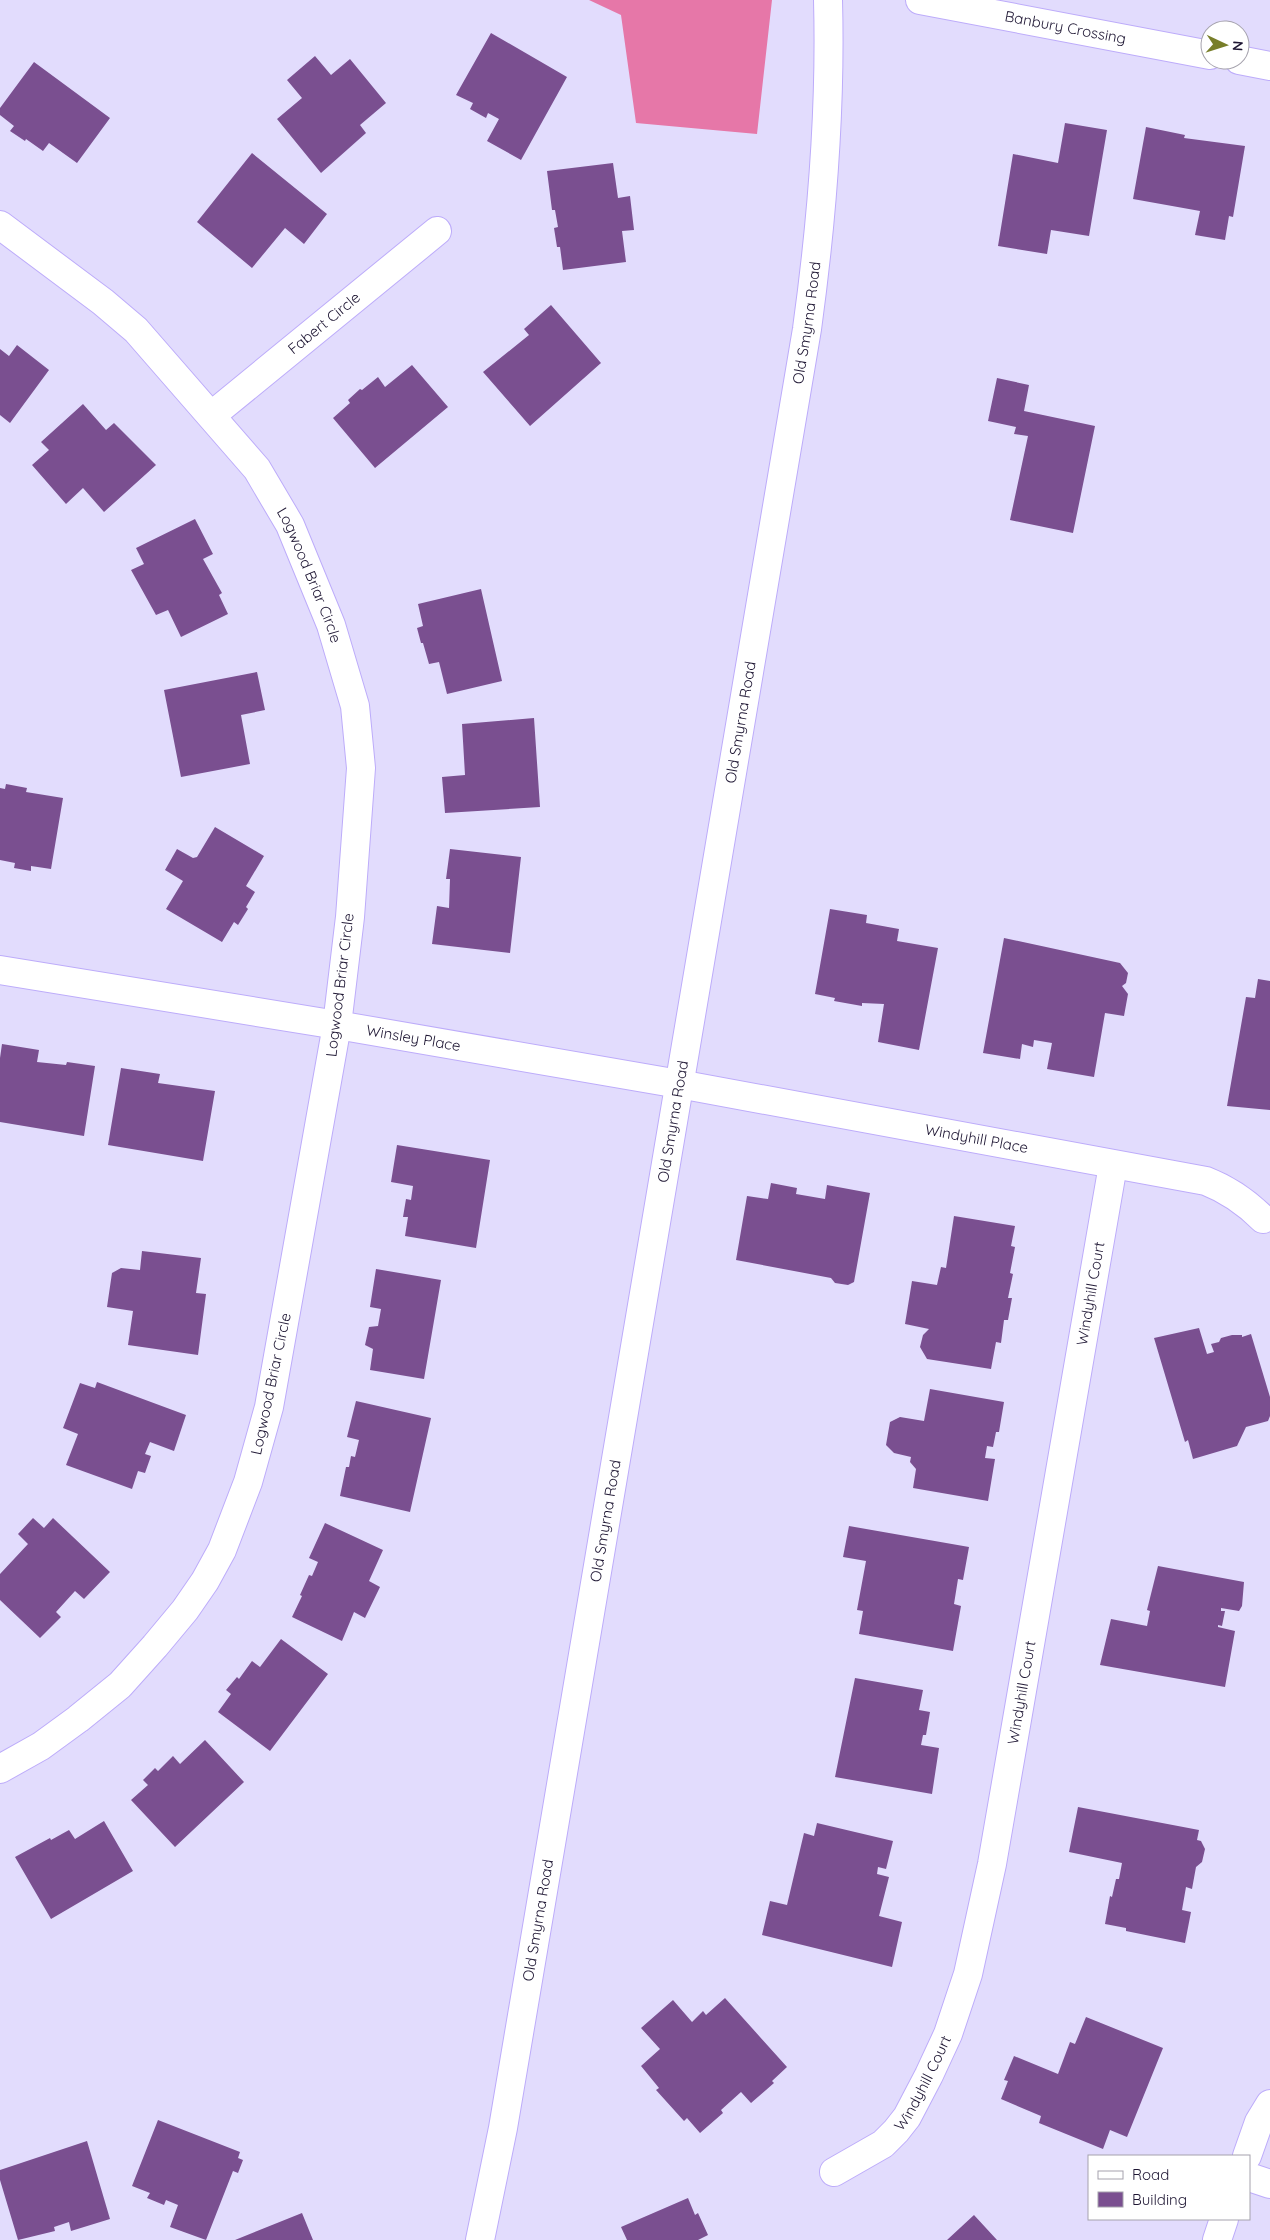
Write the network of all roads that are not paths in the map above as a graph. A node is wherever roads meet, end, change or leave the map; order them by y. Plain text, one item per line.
1 (828, 0) edge
2 (920, 0) edge
3 (1200, 53) edge
4 (1250, 62) edge
5 (1270, 66) edge
6 (0, 225) edge
7 (437, 231) dead end
8 (212, 415) junction
9 (0, 970) edge
10 (337, 1025) junction
11 (679, 1084) junction
12 (1113, 1165) junction
13 (1263, 1219) dead end
14 (0, 1769) edge
15 (1270, 2104) edge
16 (1247, 2155) edge
17 (834, 2172) dead end
18 (1250, 2177) edge
19 (1270, 2184) edge
20 (1224, 2220) edge
21 (480, 2240) edge
22 (1217, 2240) edge

1 - 11 street, Old Smyrna Road
2 - 3 street, Banbury Crossing
4 - 5 street
6 - 8 street, Logwood Briar Circle
7 - 8 street, Fabert Circle
8 - 10 street, Logwood Briar Circle
9 - 10 street, Winsley Place
10 - 11 street, Winsley Place
10 - 14 street, Logwood Briar Circle
11 - 12 street, Windyhill Place
11 - 21 street, Old Smyrna Road
12 - 13 street, Windyhill Place
12 - 17 street, Windyhill Court
15 - 16 street
18 - 19 street
20 - 22 street

